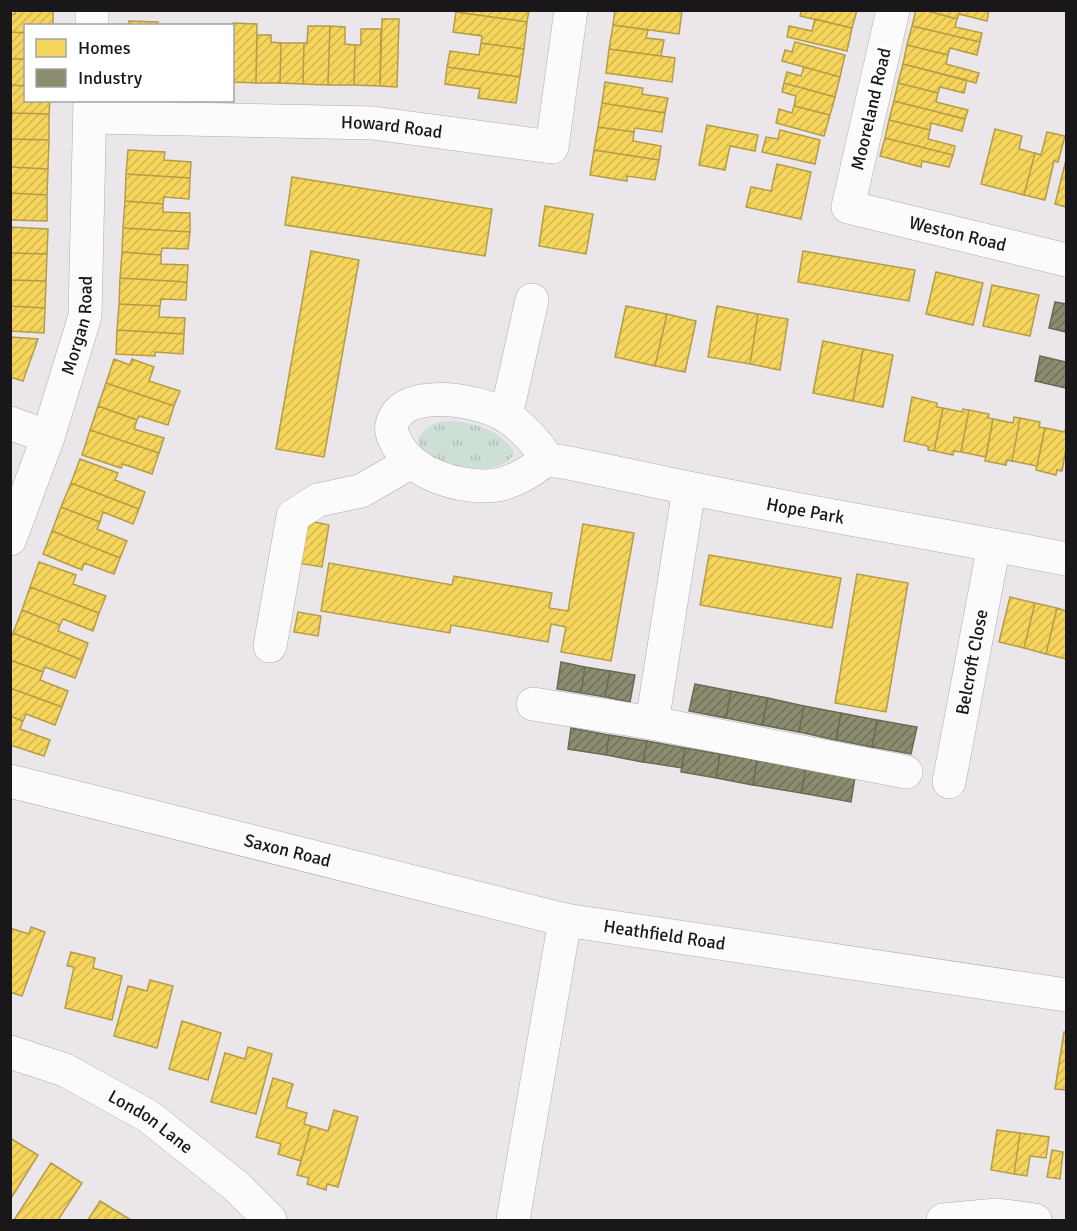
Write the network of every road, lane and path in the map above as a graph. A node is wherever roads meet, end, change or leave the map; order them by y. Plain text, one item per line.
1 (571, 10) edge
2 (893, 10) edge
3 (90, 109) edge
4 (848, 207) joint
5 (1066, 260) edge
6 (532, 300) dead end
7 (506, 416) junction
8 (10, 423) edge
9 (48, 437) junction
10 (547, 458) junction
11 (411, 462) junction
12 (689, 489) junction
13 (10, 539) edge
14 (994, 545) junction
15 (1066, 559) edge
16 (270, 646) dead end
17 (533, 704) dead end
18 (652, 723) junction
19 (906, 772) dead end
20 (10, 781) edge
21 (949, 782) dead end
22 (565, 920) junction
23 (1066, 995) edge
24 (10, 1052) edge
25 (270, 1221) edge
26 (513, 1221) edge
27 (943, 1221) edge
28 (1035, 1221) edge

1 - 3 street, Howard Road
2 - 4 street, Mooreland Road
3 - 9 street, Morgan Road
4 - 5 street, Weston Road
6 - 7 street
7 - 10 street
7 - 11 street
8 - 9 street
9 - 13 street, Morgan Road
10 - 11 street
10 - 12 street, Hope Park
11 - 16 street
12 - 14 street, Hope Park
12 - 18 street
14 - 15 street, Hope Park
14 - 21 street, Belcroft Close
17 - 18 street
18 - 19 street
20 - 22 street, Saxon Road
22 - 23 street, Heathfield Road
22 - 26 street
24 - 25 street, London Lane
27 - 28 street

